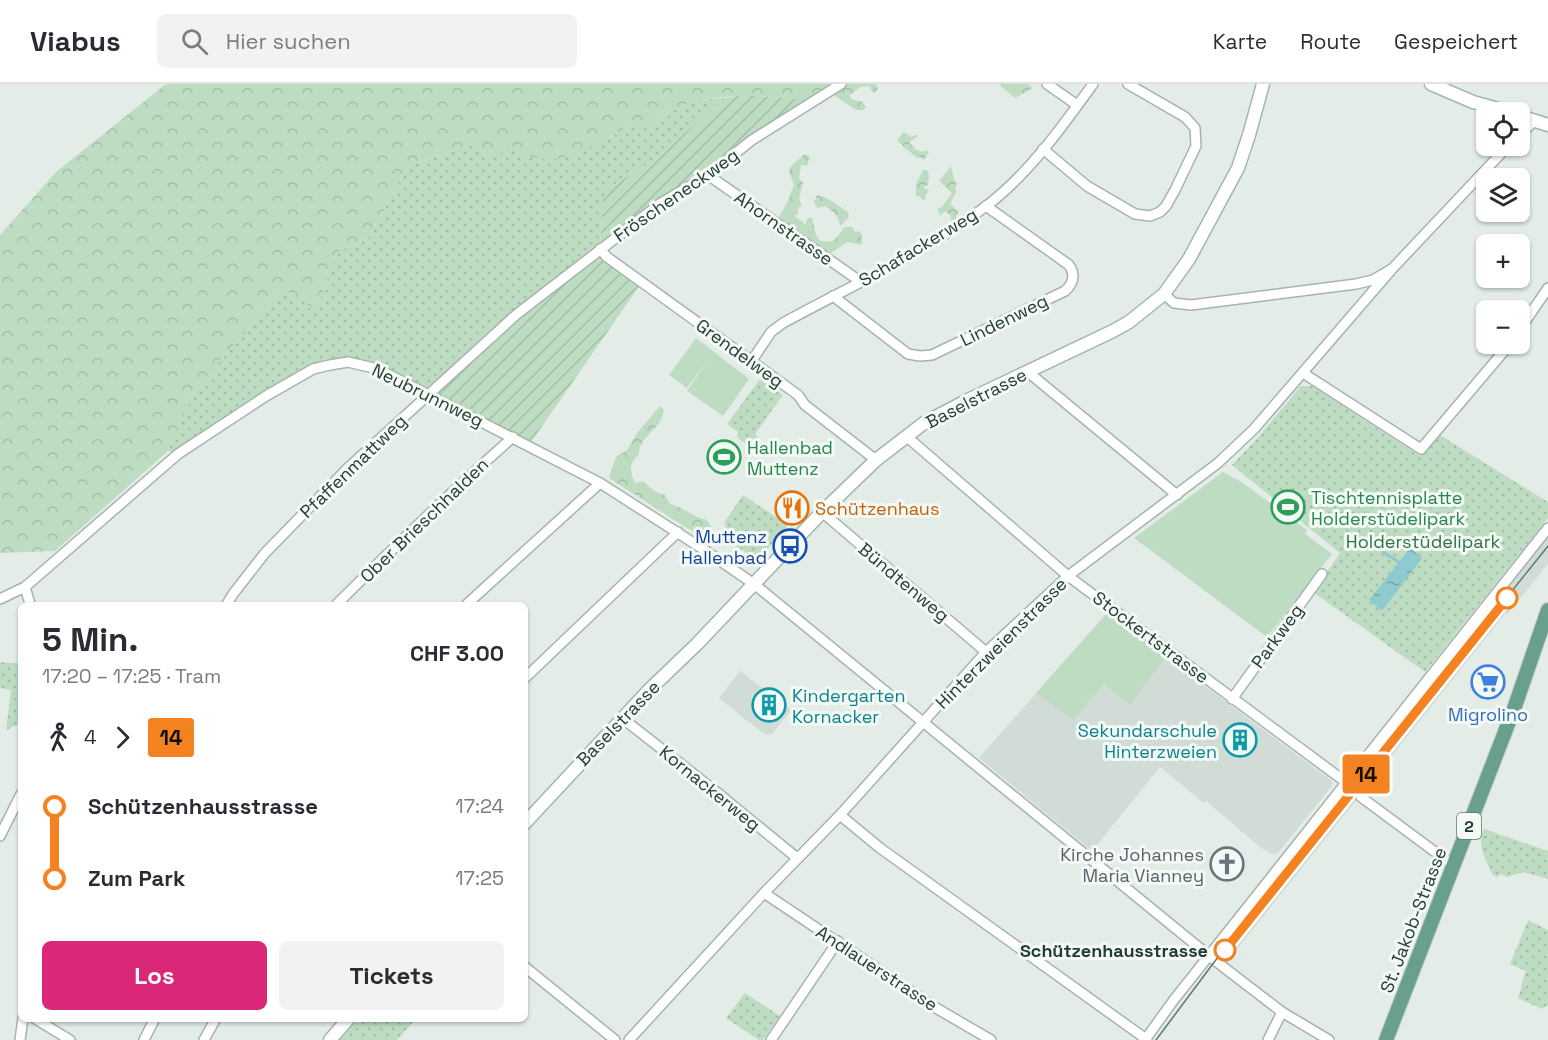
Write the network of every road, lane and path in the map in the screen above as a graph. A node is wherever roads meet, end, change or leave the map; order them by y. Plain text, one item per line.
1 (842, 84) edge
2 (1047, 84) edge
3 (1093, 84) edge
4 (1128, 84) edge
5 (1263, 84) edge
6 (1431, 84) edge
7 (1476, 103) edge
8 (1077, 105) junction
9 (1530, 120) edge
10 (1534, 121) junction
11 (1530, 125) edge
12 (1548, 125) edge
13 (1043, 149) junction
14 (1499, 156) edge
15 (708, 175) junction
16 (986, 206) junction
17 (600, 249) junction
18 (1392, 269) junction
19 (861, 282) junction
20 (1548, 288) edge
21 (1164, 294) junction
22 (832, 296) junction
23 (517, 314) joint
24 (1530, 314) edge
25 (1502, 354) edge
26 (751, 362) junction
27 (1028, 372) junction
28 (1303, 372) junction
29 (428, 395) junction
30 (906, 436) junction
31 (513, 437) junction
32 (876, 460) junction
33 (600, 483) junction
34 (1177, 495) junction
35 (822, 512) junction
36 (1548, 528) edge
37 (678, 532) junction
38 (1322, 574) dead end
39 (1068, 576) junction
40 (754, 584) junction
41 (25, 587) junction
42 (0, 598) edge
43 (29, 602) edge
44 (228, 602) edge
45 (339, 602) edge
46 (469, 602) edge
47 (1548, 610) edge
48 (986, 652) junction
49 (528, 675) edge
50 (1232, 699) junction
51 (622, 718) junction
52 (923, 722) junction
53 (1347, 783) junction
54 (1361, 796) dead end
55 (18, 800) edge
56 (840, 815) junction
57 (528, 820) edge
58 (0, 836) edge
59 (797, 858) junction
60 (1454, 866) junction
61 (764, 894) junction
62 (838, 941) junction
63 (1210, 957) junction
64 (528, 969) edge
65 (1282, 1012) junction
66 (22, 1022) edge
67 (41, 1022) edge
68 (153, 1022) edge
69 (214, 1022) edge
70 (346, 1022) edge
71 (1145, 1039) edge
72 (20, 1040) edge
73 (70, 1040) edge
74 (144, 1040) edge
75 (204, 1040) edge
76 (330, 1040) edge
77 (615, 1040) edge
78 (629, 1040) edge
79 (771, 1040) edge
80 (991, 1040) edge
81 (1268, 1040) edge
82 (1329, 1040) edge
83 (1386, 1040) edge

1 - 15 street, Fröscheneckweg
2 - 8 street
3 - 8 street, Schafackerweg
4 - 13 street
5 - 21 street, Baselstrasse
6 - 7 street
8 - 13 street, Schafackerweg
9 - 10 street
10 - 11 street
10 - 12 street
13 - 16 street, Schafackerweg
14 - 18 street
15 - 17 street, Fröscheneckweg
15 - 19 street, Ahornstrasse
16 - 19 street, Schafackerweg
16 - 22 street, Lindenweg
17 - 23 street, Fröscheneckweg
17 - 26 street, Grendelweg
18 - 21 street
18 - 28 street, Hinterzweienstrasse
19 - 22 street, Schafackerweg
20 - 24 street
21 - 27 street, Baselstrasse
22 - 26 street, Schafackerweg
23 - 29 street, Pfaffenmattweg
25 - 28 street
26 - 32 street, Grendelweg
27 - 30 street, Baselstrasse
27 - 34 street
28 - 34 street, Hinterzweienstrasse
29 - 31 street, Neubrunnweg
29 - 41 street, Neubrunnweg
29 - 44 street, Pfaffenmattweg
30 - 32 street, Baselstrasse
30 - 39 street, Stockertstrasse
31 - 33 street, Neubrunnweg
31 - 45 street, Ober Brieschhalden
32 - 35 street, Baselstrasse
33 - 37 street, Neubrunnweg
33 - 46 street
34 - 39 street, Hinterzweienstrasse
35 - 40 street, Baselstrasse
35 - 48 street, Bündtenweg
36 - 53 street
37 - 40 street, Neubrunnweg
37 - 49 street
38 - 50 street, Parkweg
39 - 48 street, Hinterzweienstrasse
39 - 50 street, Stockertstrasse
40 - 51 street, Baselstrasse
40 - 52 street
41 - 42 street, Neubrunnweg
41 - 43 street
47 - 60 main road, St. Jakob-Strasse / 2
48 - 52 street, Hinterzweienstrasse
50 - 53 street, Stockertstrasse
51 - 57 street, Baselstrasse
51 - 59 street, Kornackerweg
52 - 56 street, Hinterzweienstrasse
52 - 63 street
53 - 63 street
54 - 60 street
55 - 58 street
56 - 59 street, Hinterzweienstrasse
56 - 71 street
59 - 61 street, Hinterzweienstrasse
60 - 83 main road, St. Jakob-Strasse / 2
61 - 62 street, Andlauerstrasse
61 - 78 street, Hinterzweienstrasse
62 - 79 street
62 - 80 street, Andlauerstrasse
63 - 65 street
63 - 71 street
64 - 77 street
65 - 81 street
65 - 82 street
66 - 72 street
67 - 73 street
68 - 74 street
69 - 75 street
70 - 76 street

